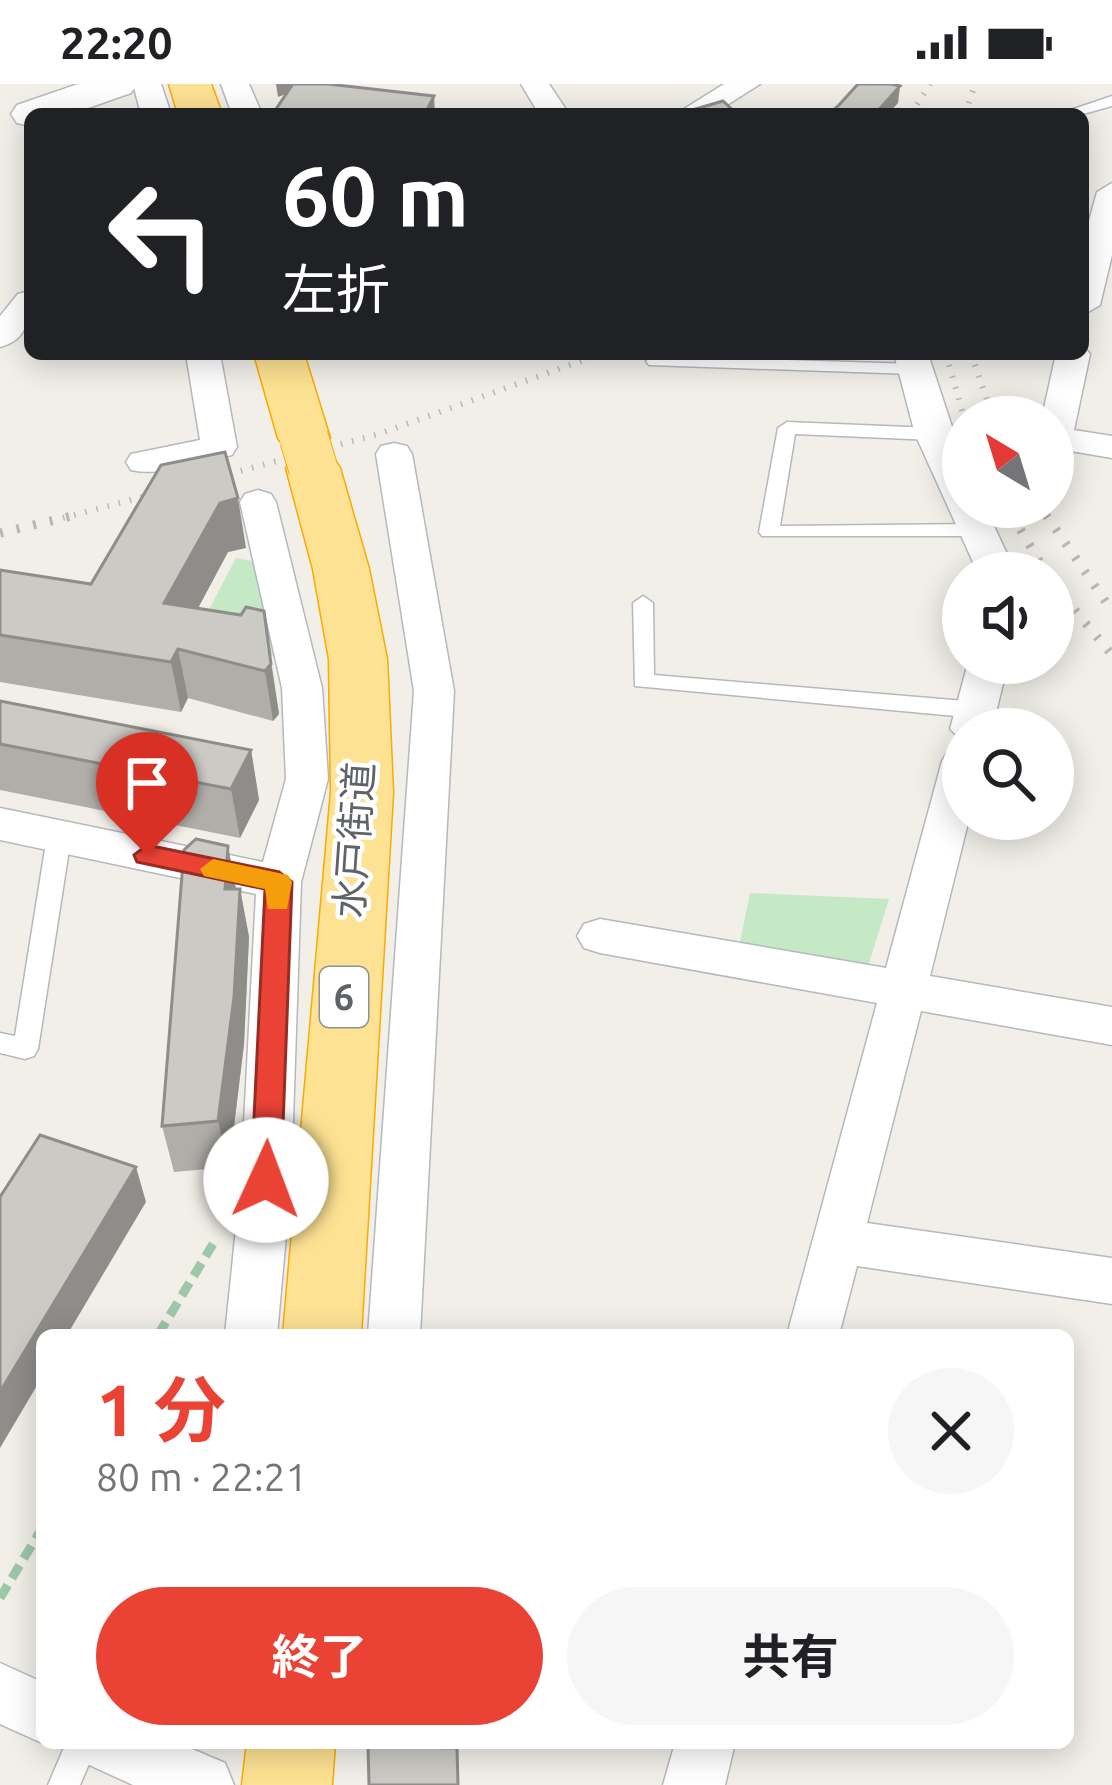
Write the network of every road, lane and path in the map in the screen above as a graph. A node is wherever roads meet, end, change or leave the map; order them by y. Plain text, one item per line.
1 (117, 84) edge
2 (746, 84) edge
3 (48, 108) edge
4 (702, 108) edge
5 (1112, 193) edge
6 (1089, 282) edge
7 (24, 308) edge
8 (0, 337) edge
9 (204, 360) edge
10 (281, 360) edge
11 (1071, 360) edge
12 (655, 361) dead end
13 (912, 362) edge
14 (933, 434) junction
15 (1112, 447) edge
16 (394, 454) dead end
17 (942, 454) edge
18 (144, 462) dead end
19 (258, 502) dead end
20 (942, 515) edge
21 (643, 604) dead end
22 (942, 716) edge
23 (0, 824) edge
24 (58, 837) junction
25 (942, 839) edge
26 (279, 882) junction
27 (600, 936) dead end
28 (902, 989) junction
29 (1112, 1026) edge
30 (0, 1043) edge
31 (266, 1180) junction
32 (838, 1241) junction
33 (1112, 1281) edge
34 (162, 1329) edge
35 (251, 1329) edge
36 (322, 1329) edge
37 (394, 1329) edge
38 (815, 1329) edge
39 (36, 1538) edge
40 (0, 1598) edge
41 (0, 1693) edge
42 (36, 1710) edge
43 (79, 1749) edge
44 (122, 1749) edge
45 (290, 1749) edge
46 (703, 1749) edge
47 (64, 1785) edge
48 (203, 1785) edge
49 (287, 1785) edge
50 (694, 1785) edge

1 - 3 main road
2 - 4 street
5 - 6 street
7 - 8 street
9 - 18 street
10 - 36 highway, 水戸街道 / 6
11 - 15 street
12 - 13 lane
13 - 14 street
14 - 17 street
14 - 20 lane
16 - 37 street
19 - 26 street
21 - 22 lane
23 - 24 street
24 - 26 street
24 - 30 lane
25 - 28 street
26 - 31 street
27 - 28 street
28 - 29 street
28 - 32 street
31 - 34 path
31 - 35 street
32 - 33 street
32 - 38 street
39 - 40 path
41 - 42 street
43 - 47 lane
44 - 48 street
45 - 49 highway
46 - 50 street

